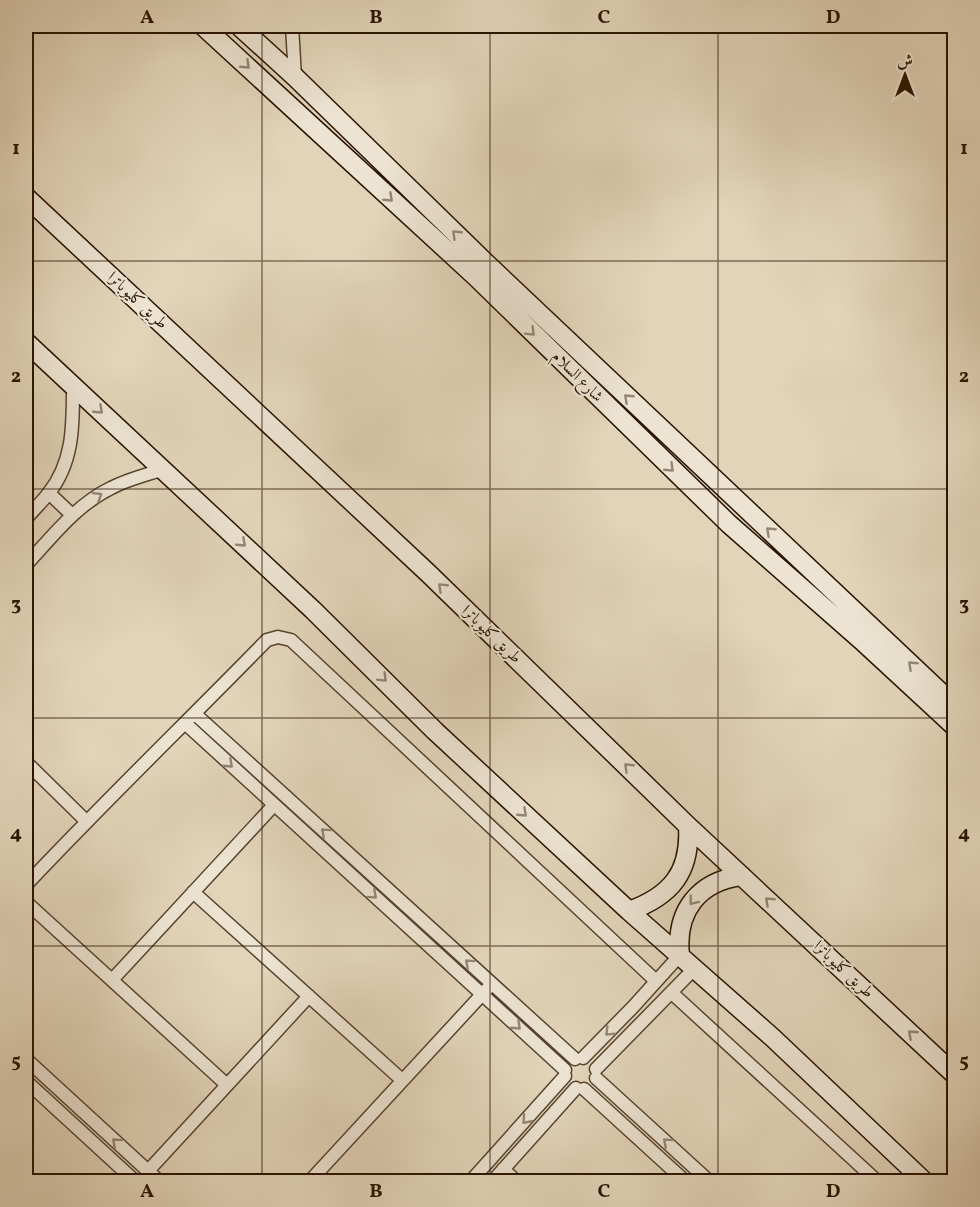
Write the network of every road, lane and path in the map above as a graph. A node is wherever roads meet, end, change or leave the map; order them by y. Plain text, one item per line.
1 (203, 26) edge
2 (239, 26) edge
3 (292, 26) edge
4 (295, 77) junction
5 (26, 197) edge
6 (481, 270) junction
7 (26, 342) edge
8 (73, 385) junction
9 (164, 469) junction
10 (49, 493) junction
11 (72, 515) junction
12 (26, 519) edge
13 (26, 565) edge
14 (954, 705) edge
15 (195, 714) junction
16 (186, 724) junction
17 (954, 726) edge
18 (26, 762) edge
19 (273, 785) junction
20 (263, 795) junction
21 (274, 806) junction
22 (86, 821) junction
23 (688, 826) junction
24 (742, 876) junction
25 (26, 885) edge
26 (193, 892) junction
27 (26, 902) edge
28 (629, 910) junction
29 (680, 955) junction
30 (696, 968) junction
31 (112, 980) junction
32 (656, 981) junction
33 (492, 983) junction
34 (483, 994) junction
35 (673, 994) junction
36 (309, 996) junction
37 (633, 1007) junction
38 (645, 1018) junction
39 (579, 1058) junction
40 (26, 1059) edge
41 (565, 1073) junction
42 (596, 1073) junction
43 (954, 1074) edge
44 (402, 1080) junction
45 (26, 1081) edge
46 (227, 1085) junction
47 (580, 1089) junction
48 (503, 1169) junction
49 (148, 1171) junction
50 (136, 1182) edge
51 (159, 1182) edge
52 (309, 1182) edge
53 (470, 1182) edge
54 (492, 1182) edge
55 (517, 1182) edge
56 (686, 1182) edge
57 (710, 1182) edge
58 (878, 1182) edge
59 (925, 1182) edge

1 -> 6 main road, شارع السلام
2 - 4 main road, شارع السلام
3 - 4 street
6 -> 4 main road, شارع السلام
23 -> 5 main road, طريق كليوباترا
14 -> 6 main road, شارع السلام
6 -> 17 main road, شارع السلام
7 - 8 main road
8 -> 9 main road
8 - 10 street
11 -> 9 street
9 -> 28 main road
10 - 11 street
10 - 12 street
11 - 13 street
15 - 16 street
15 - 19 street
15 - 32 street
16 -> 20 street
16 - 22 street
18 - 22 street
19 - 20 street
33 -> 19 street
20 - 21 street
21 - 26 street
21 -> 34 street
22 - 25 street
23 - 24 main road, طريق كليوباترا
23 - 28 main road
24 -> 29 main road
43 -> 24 main road, طريق كليوباترا
26 - 31 street
26 - 36 street
27 - 31 street
28 - 29 main road
29 - 30 main road
29 - 32 street
30 - 35 street
30 - 59 main road
31 - 46 street
32 - 37 street
33 - 34 street
33 - 39 street
34 -> 41 street
34 - 44 street
35 - 38 street
35 - 58 street
36 - 44 street
36 - 46 street
37 - 38 street
37 -> 39 street
38 - 42 street
39 - 41 street
39 - 42 street
49 -> 40 street
41 - 47 street
41 -> 53 street
42 - 47 street
57 -> 42 street
44 - 52 street
45 - 50 street
46 - 49 street
47 - 48 street
47 - 56 street
48 - 54 street
48 - 55 street
49 - 51 street

